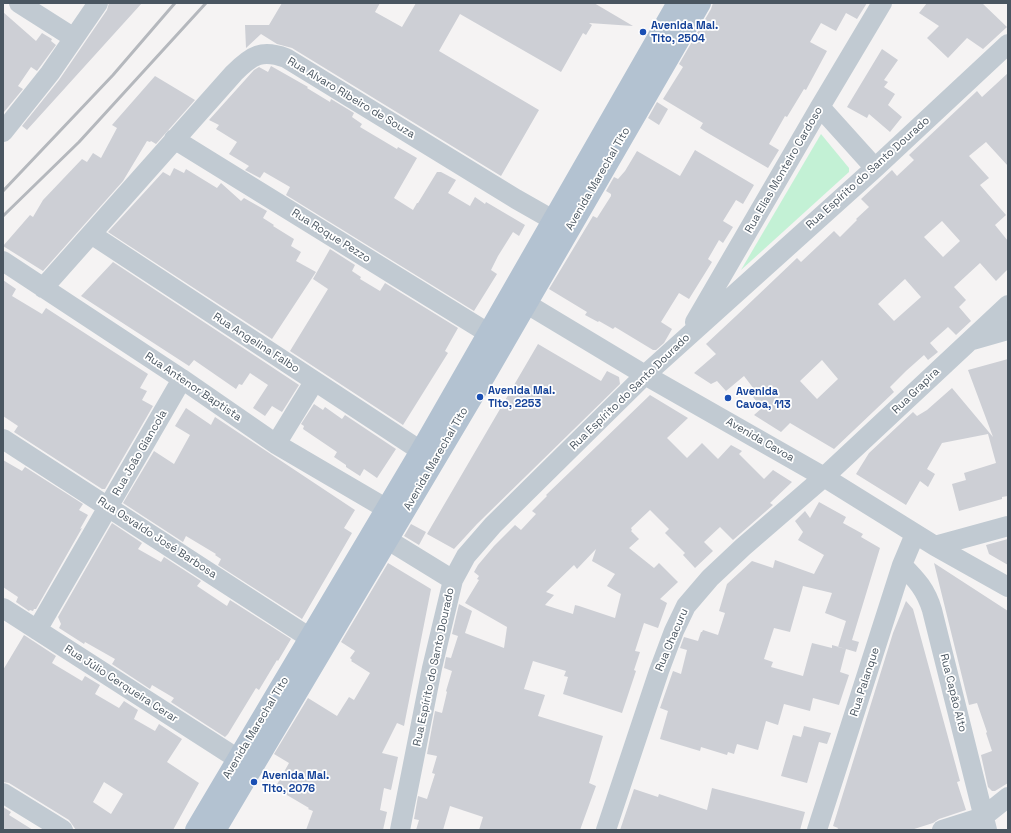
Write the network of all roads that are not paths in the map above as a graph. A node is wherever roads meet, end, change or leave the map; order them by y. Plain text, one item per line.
1 (19, 3) edge
2 (98, 3) edge
3 (678, 3) edge
4 (700, 3) edge
5 (882, 3) edge
6 (74, 38) junction
7 (1008, 44) edge
8 (820, 107) junction
9 (3, 132) edge
10 (174, 139) junction
11 (875, 168) junction
12 (561, 224) junction
13 (91, 234) junction
14 (3, 261) edge
15 (43, 288) junction
16 (518, 299) junction
17 (1008, 305) edge
18 (1008, 330) edge
19 (488, 333) junction
20 (686, 338) junction
21 (969, 341) junction
22 (645, 375) junction
23 (182, 379) junction
24 (314, 382) junction
25 (3, 439) edge
26 (276, 444) junction
27 (422, 451) junction
28 (824, 477) junction
29 (108, 506) junction
30 (386, 509) junction
31 (1008, 526) edge
32 (914, 534) junction
33 (388, 540) junction
34 (935, 546) junction
35 (902, 565) junction
36 (453, 580) junction
37 (1008, 588) edge
38 (3, 608) edge
39 (37, 630) junction
40 (310, 638) junction
41 (238, 759) junction
42 (3, 794) edge
43 (1008, 797) edge
44 (985, 824) edge
45 (63, 830) edge
46 (196, 830) edge
47 (215, 830) edge
48 (400, 830) edge
49 (606, 830) edge
50 (817, 830) edge
51 (942, 830) edge

1 - 6 street
2 - 6 street
3 - 12 main road, Avenida Marechal Tito
4 - 12 main road, Avenida Marechal Tito
5 - 8 street, Rua Elias Monteiro Cardoso
6 - 9 street
7 - 11 street, Rua Espírito do Santo Dourado
8 - 11 street
8 - 20 street, Rua Elias Monteiro Cardoso
10 - 12 street, Rua Alvaro Ribeiro de Souza
10 - 13 street, Rua Alvaro Ribeiro de Souza
10 - 19 street, Rua Roque Pezzo
11 - 20 street, Rua Espírito do Santo Dourado
12 - 16 main road, Avenida Marechal Tito
13 - 15 street, Rua Alvaro Ribeiro de Souza
13 - 24 street, Rua Angelina Falbo
14 - 15 street, Rua Antenor Baptista
15 - 23 street, Rua Antenor Baptista
16 - 19 main road, Avenida Marechal Tito
16 - 22 street, Avenida Cavoa
16 - 33 main road, Avenida Marechal Tito
17 - 21 street, Rua Grapira
18 - 21 street
19 - 27 main road, Avenida Marechal Tito
20 - 22 street, Rua Espírito do Santo Dourado
21 - 28 street, Rua Grapira
22 - 28 street, Avenida Cavoa
22 - 36 street, Rua Espírito do Santo Dourado
23 - 26 street, Rua Antenor Baptista
23 - 29 street, Rua João Giancola
24 - 26 street
24 - 27 street, Rua Angelina Falbo
25 - 29 street, Rua Osvaldo José Barbosa
26 - 30 street, Rua Antenor Baptista
27 - 30 main road, Avenida Marechal Tito
28 - 32 street, Avenida Cavoa
28 - 49 street, Rua Chacuru
29 - 39 street, Rua João Giancola
29 - 40 street, Rua Osvaldo José Barbosa
30 - 40 main road, Avenida Marechal Tito
31 - 34 street
32 - 34 street, Avenida Cavoa
32 - 35 street, Rua Palanque
33 - 36 street
33 - 47 main road, Avenida Marechal Tito
34 - 37 street, Avenida Cavoa
35 - 44 street, Rua Capão Alto
35 - 50 street, Rua Palanque
36 - 48 street, Rua Espírito do Santo Dourado
38 - 39 street, Rua Júlio Cerqueira Cerar
39 - 41 street, Rua Júlio Cerqueira Cerar
40 - 41 main road, Avenida Marechal Tito
41 - 46 main road, Avenida Marechal Tito
42 - 45 street
43 - 44 street
44 - 51 street

